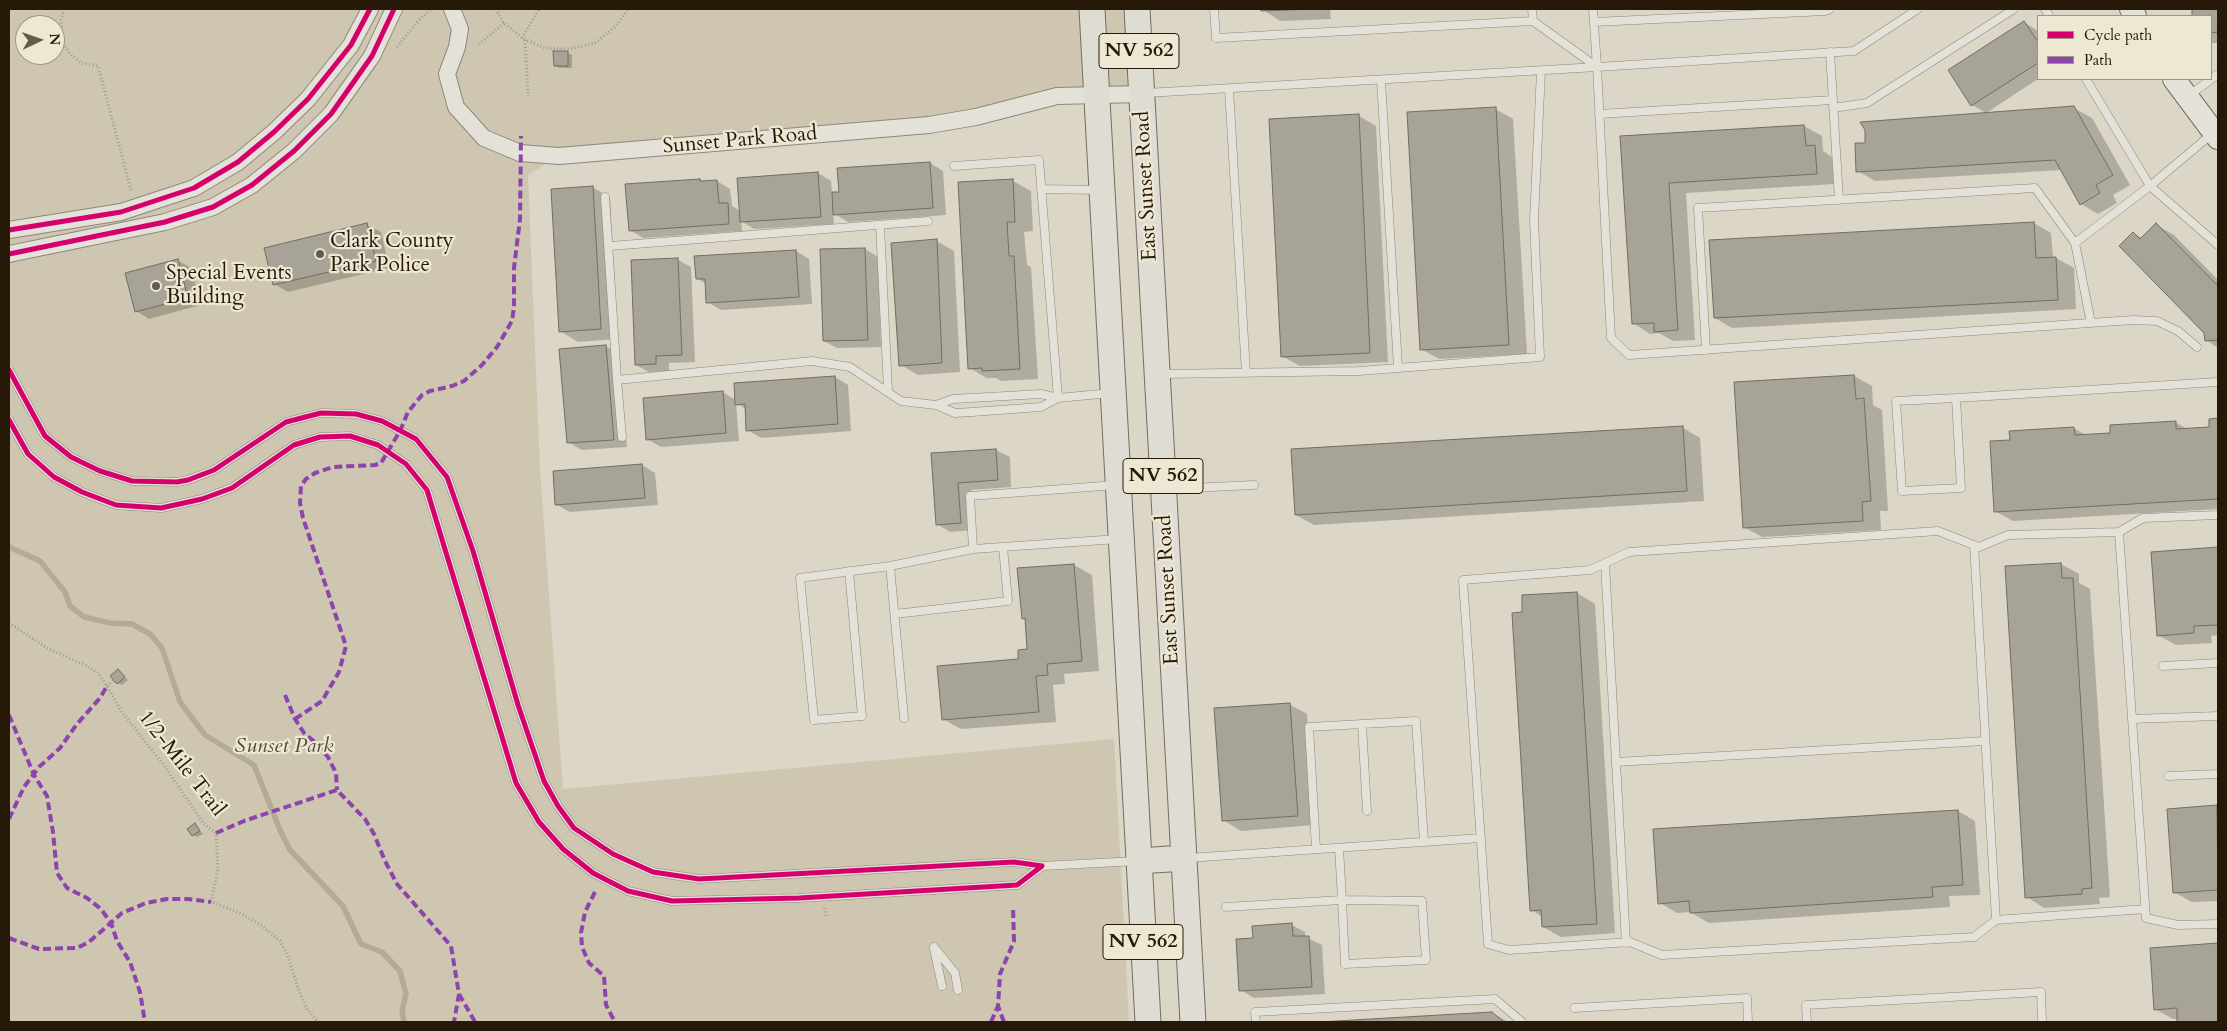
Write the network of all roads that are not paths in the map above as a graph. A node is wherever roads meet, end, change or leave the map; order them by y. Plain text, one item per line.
1 (370, 9) edge
2 (394, 9) edge
3 (452, 9) edge
4 (1092, 9) edge
5 (1136, 9) edge
6 (1214, 9) edge
7 (1532, 9) edge
8 (1593, 9) edge
9 (1830, 9) edge
10 (1918, 9) edge
11 (2014, 9) edge
12 (1533, 21) junction
13 (1594, 22) junction
14 (1830, 52) junction
15 (1597, 67) junction
16 (1541, 71) junction
17 (1381, 80) junction
18 (2087, 80) edge
19 (2175, 80) edge
20 (2210, 80) edge
21 (1229, 88) junction
22 (1141, 94) junction
23 (1097, 95) junction
24 (2187, 98) junction
25 (1833, 104) junction
26 (1599, 114) junction
27 (2216, 135) edge
28 (954, 166) dead end
29 (2150, 186) junction
30 (1041, 190) junction
31 (1102, 190) junction
32 (606, 197) dead end
33 (1839, 200) junction
34 (928, 222) dead end
35 (880, 225) junction
36 (9, 230) edge
37 (2076, 243) junction
38 (610, 246) junction
39 (2218, 246) edge
40 (9, 254) edge
41 (2091, 323) junction
42 (2197, 347) dead end
43 (1706, 350) junction
44 (1398, 368) junction
45 (9, 370) edge
46 (1246, 373) junction
47 (1157, 374) junction
48 (617, 380) junction
49 (2218, 382) edge
50 (888, 390) junction
51 (1113, 392) junction
52 (1016, 395) junction
53 (987, 397) junction
54 (1058, 398) junction
55 (1956, 398) junction
56 (936, 405) junction
57 (1017, 409) junction
58 (987, 411) junction
59 (9, 420) edge
60 (622, 437) dead end
61 (1118, 485) junction
62 (1254, 485) dead end
63 (1163, 489) junction
64 (2218, 515) edge
65 (2119, 532) junction
66 (1121, 539) junction
67 (1974, 545) junction
68 (1003, 547) junction
69 (973, 549) junction
70 (1605, 562) junction
71 (890, 566) junction
72 (848, 571) junction
73 (894, 614) junction
74 (2218, 663) edge
75 (2162, 666) dead end
76 (2218, 716) edge
77 (904, 718) dead end
78 (2132, 720) junction
79 (1362, 724) junction
80 (1986, 741) junction
81 (1616, 762) junction
82 (2218, 774) edge
83 (2168, 776) dead end
84 (1367, 811) dead end
85 (1481, 838) junction
86 (1424, 842) junction
87 (1339, 848) junction
88 (1316, 849) junction
89 (1184, 858) junction
90 (1139, 861) junction
91 (1042, 866) junction
92 (1342, 900) junction
93 (1226, 907) dead end
94 (2146, 909) junction
95 (1996, 920) junction
96 (2218, 924) edge
97 (1626, 943) junction
98 (942, 986) dead end
99 (958, 990) dead end
100 (1574, 1008) dead end
101 (1148, 1022) edge
102 (1193, 1022) edge
103 (1256, 1022) edge
104 (1522, 1022) edge
105 (1748, 1022) edge
106 (1807, 1022) edge
107 (2042, 1022) edge

1 - 36 street
2 - 40 street
3 - 23 street, Sunset Park Road
4 - 23 main road, NV 562
5 - 22 main road, East Sunset Road / NV 562
6 - 12 lane
7 - 12 lane
8 - 13 lane
9 - 13 lane
10 - 14 lane
11 - 25 lane
12 - 15 lane
13 - 15 lane
14 - 15 lane
14 - 25 lane
15 - 16 lane
15 - 26 lane
16 - 17 lane
16 - 44 lane
17 - 21 lane
17 - 44 lane
18 - 29 lane
19 - 24 street
20 - 24 lane
21 - 22 lane
21 - 46 lane
22 - 23 street, Sunset Park Road
22 - 47 main road, East Sunset Road / NV 562
23 - 31 main road, NV 562
24 - 27 street
25 - 26 lane
25 - 33 lane
26 - 43 lane
27 - 29 lane
28 - 30 lane
29 - 37 lane
29 - 39 lane
30 - 31 lane
30 - 54 lane
31 - 51 main road, NV 562
32 - 38 lane
33 - 37 lane
33 - 43 lane
34 - 35 lane
35 - 38 lane
35 - 50 lane
37 - 41 lane
38 - 48 lane
41 - 42 lane
41 - 43 lane
44 - 46 lane
45 - 91 lane
46 - 47 lane
47 - 63 main road, East Sunset Road / NV 562
48 - 50 lane
48 - 60 lane
49 - 55 lane
50 - 56 lane
51 - 54 lane
51 - 61 main road, NV 562
52 - 53 lane
52 - 54 lane
52 - 57 lane
53 - 56 lane
53 - 58 lane
54 - 57 lane
55 - 55 lane
56 - 58 lane
57 - 58 lane
59 - 91 lane
61 - 66 main road, NV 562
61 - 69 lane
62 - 63 lane
63 - 89 main road, East Sunset Road / NV 562
64 - 65 lane
65 - 67 lane
65 - 78 lane
66 - 68 lane
66 - 90 main road, NV 562
67 - 70 lane
67 - 80 lane
68 - 69 lane
68 - 73 lane
69 - 71 lane
70 - 81 lane
70 - 85 lane
71 - 72 lane
71 - 73 lane
72 - 72 lane
73 - 77 lane
74 - 75 lane
76 - 78 lane
78 - 94 lane
79 - 84 lane
79 - 86 lane
79 - 88 lane
80 - 81 lane
80 - 95 lane
81 - 97 lane
82 - 83 lane
85 - 86 lane
85 - 97 lane
86 - 87 lane
87 - 88 lane
87 - 92 lane
88 - 89 lane
89 - 90 main road
89 - 102 main road, East Sunset Road / NV 562
90 - 91 lane
90 - 101 main road, NV 562
92 - 92 lane
92 - 93 lane
94 - 95 lane
94 - 96 lane
95 - 97 lane
98 - 99 lane
100 - 105 lane
103 - 104 lane
106 - 107 lane

